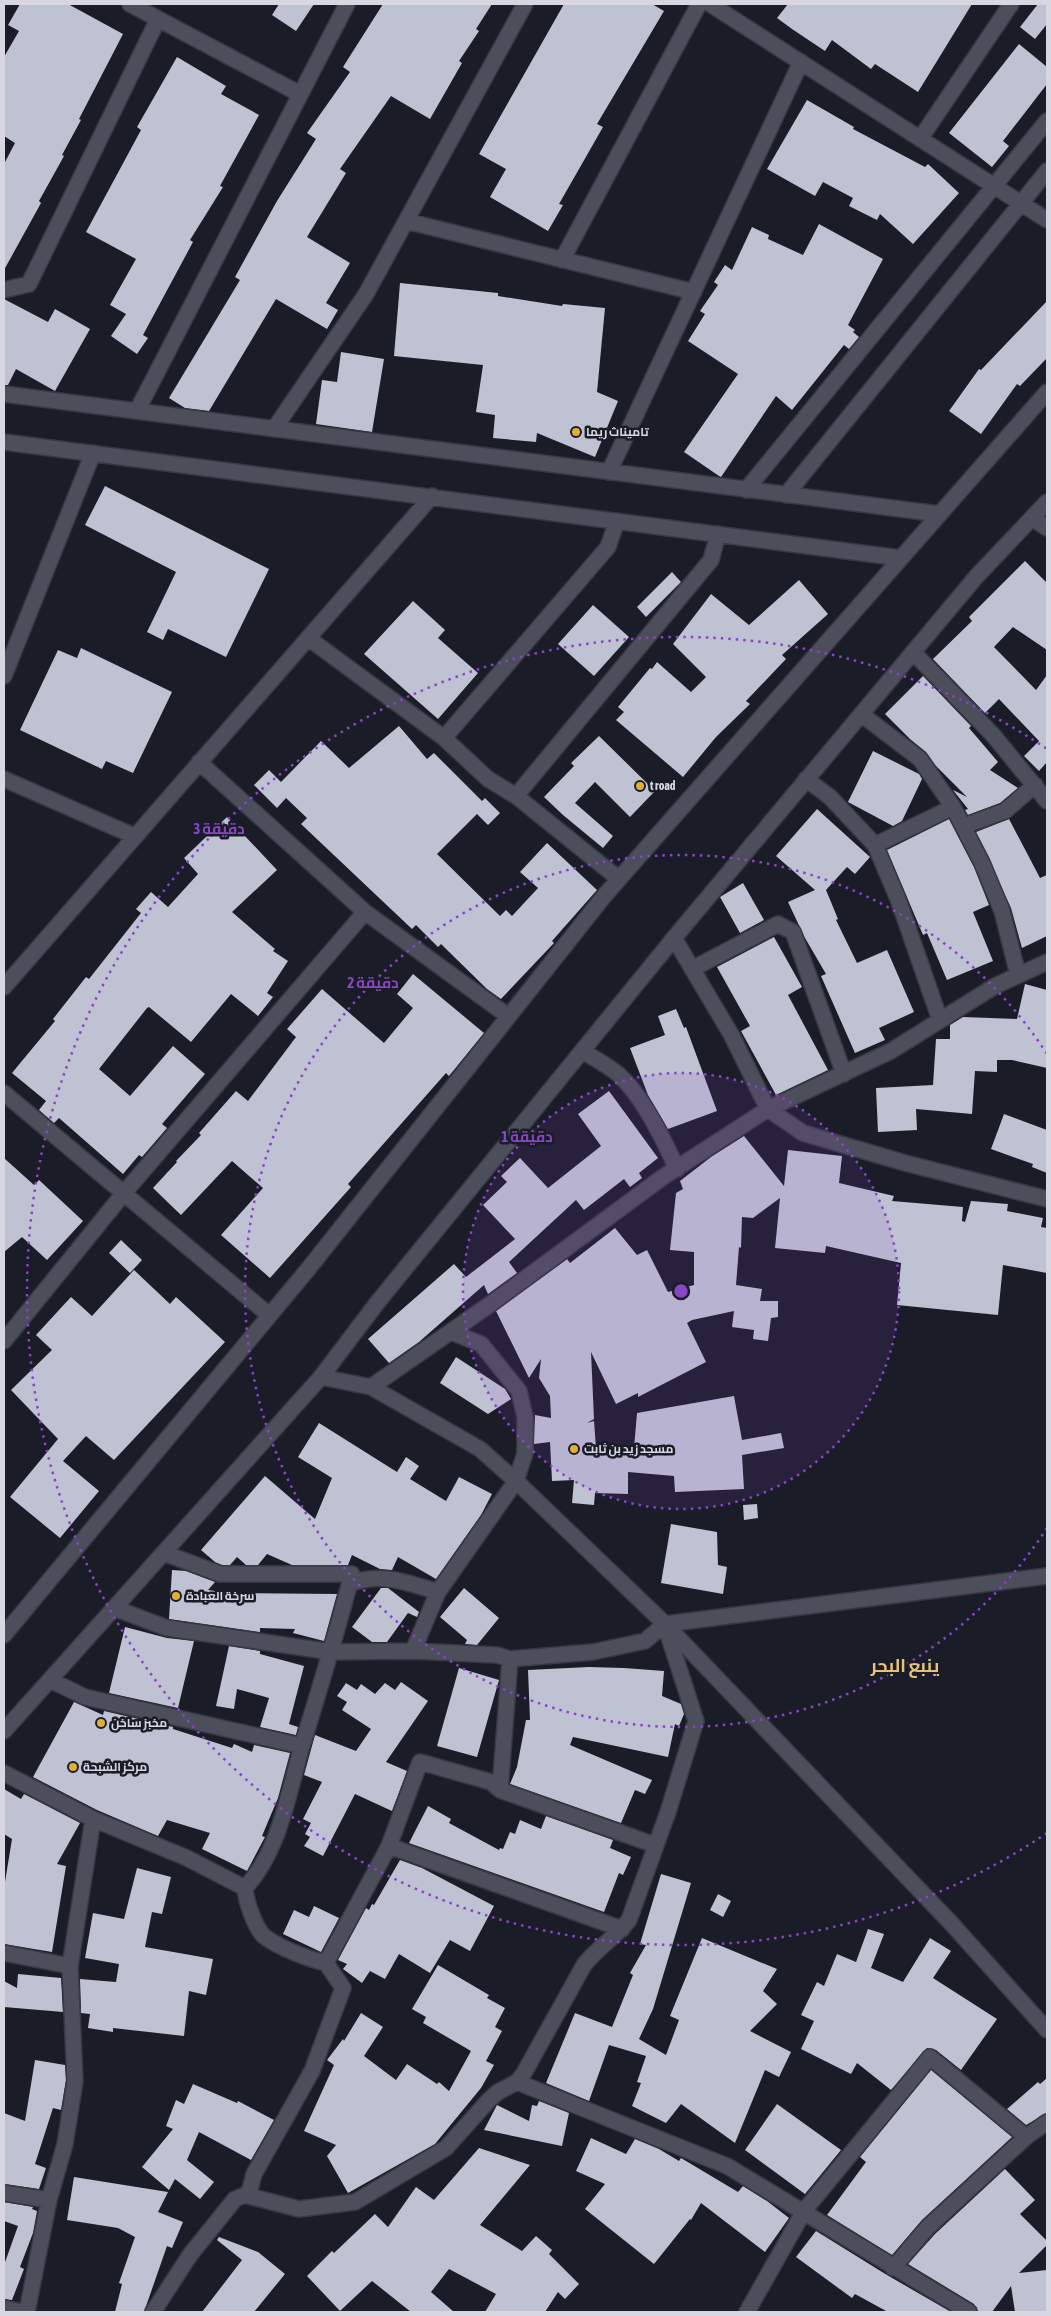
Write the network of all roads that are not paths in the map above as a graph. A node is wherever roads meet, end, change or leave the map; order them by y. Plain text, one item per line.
1 (130, 4) edge
2 (347, 4) edge
3 (524, 4) edge
4 (699, 4) edge
5 (710, 4) edge
6 (1011, 4) edge
7 (158, 19) junction
8 (801, 62) junction
9 (300, 94) junction
10 (1047, 121) edge
11 (920, 138) junction
12 (1047, 171) edge
13 (994, 186) junction
14 (1021, 203) junction
15 (1047, 220) edge
16 (406, 221) junction
17 (562, 260) junction
18 (4, 290) edge
19 (694, 292) junction
20 (1047, 392) edge
21 (4, 394) edge
22 (136, 412) junction
23 (274, 429) junction
24 (4, 442) edge
25 (93, 453) junction
26 (609, 472) junction
27 (746, 490) junction
28 (786, 495) junction
29 (432, 496) junction
30 (1047, 502) edge
31 (939, 514) junction
32 (1032, 518) junction
33 (617, 521) junction
34 (1047, 522) edge
35 (1047, 528) edge
36 (718, 534) junction
37 (900, 558) junction
38 (308, 638) junction
39 (913, 652) junction
40 (4, 676) edge
41 (861, 714) junction
42 (444, 738) junction
43 (199, 762) junction
44 (4, 779) edge
45 (806, 779) junction
46 (1034, 785) junction
47 (516, 796) junction
48 (1047, 801) edge
49 (953, 807) junction
50 (964, 826) junction
51 (134, 836) junction
52 (875, 845) junction
53 (619, 879) junction
54 (364, 912) junction
55 (674, 938) junction
56 (1047, 962) edge
57 (692, 969) junction
58 (1018, 976) junction
59 (4, 987) edge
60 (508, 1016) junction
61 (940, 1020) junction
62 (582, 1051) junction
63 (844, 1074) junction
64 (4, 1093) edge
65 (768, 1109) junction
66 (677, 1168) junction
67 (124, 1193) junction
68 (1047, 1199) edge
69 (269, 1315) junction
70 (450, 1332) junction
71 (4, 1341) edge
72 (321, 1377) junction
73 (371, 1387) junction
74 (516, 1482) junction
75 (164, 1553) junction
76 (352, 1574) junction
77 (1047, 1576) edge
78 (438, 1592) junction
79 (114, 1608) junction
80 (665, 1624) junction
81 (4, 1635) edge
82 (413, 1651) junction
83 (332, 1652) junction
84 (510, 1659) junction
85 (50, 1680) junction
86 (4, 1731) edge
87 (302, 1746) junction
88 (4, 1773) edge
89 (500, 1790) junction
90 (93, 1819) junction
91 (655, 1845) junction
92 (389, 1846) junction
93 (244, 1888) junction
94 (622, 1930) junction
95 (4, 1954) edge
96 (326, 1963) junction
97 (70, 1966) junction
98 (1047, 2030) edge
99 (517, 2082) junction
100 (1047, 2122) edge
101 (1026, 2137) junction
102 (4, 2193) edge
103 (245, 2195) junction
104 (49, 2200) junction
105 (804, 2211) junction
106 (893, 2268) junction
107 (4, 2308) edge
108 (21, 2312) edge
109 (28, 2312) edge
110 (153, 2312) edge
111 (747, 2312) edge
112 (969, 2312) edge

1 - 7 street
2 - 9 street
3 - 16 street
4 - 17 street
5 - 8 street
6 - 11 street
7 - 9 street
7 - 18 street
8 - 11 street
8 - 19 street
9 - 22 street
10 - 13 street
11 - 13 street
12 - 14 street
13 - 14 street
13 - 27 street
14 - 15 street
14 - 28 street
16 - 17 street
16 - 23 street
17 - 19 street
19 - 26 street
20 - 31 street
21 - 22 street
22 - 23 street
23 - 26 street
24 - 25 street
25 - 29 street
25 - 40 street
26 - 27 street
27 - 28 street
28 - 31 street
29 - 33 street
29 - 38 street
30 - 32 street
31 - 37 street
32 - 34 street
32 - 35 street
32 - 39 street
33 - 36 street
33 - 42 street
36 - 37 street
36 - 47 street
37 - 53 street
38 - 42 street
38 - 43 street
39 - 41 street
39 - 46 street
41 - 45 street
41 - 49 street
42 - 47 street
43 - 51 street
43 - 54 street
44 - 51 street
45 - 52 street
45 - 55 street
46 - 48 street
46 - 50 street
47 - 53 street
49 - 50 street
49 - 52 street
50 - 58 street
51 - 59 street
52 - 61 street
53 - 60 street
54 - 60 street
54 - 67 street
55 - 57 street
55 - 62 street
56 - 58 street
57 - 63 street
57 - 65 street
58 - 61 street
60 - 69 street
61 - 63 street
62 - 66 street
62 - 72 street
63 - 65 street
64 - 67 street
65 - 66 street
65 - 68 street
66 - 70 street
67 - 69 street
67 - 71 street
69 - 81 street
70 - 73 street
70 - 74 street
72 - 73 street
72 - 75 street
73 - 74 street
74 - 78 street
74 - 80 street
75 - 76 street
75 - 79 street
76 - 78 street
76 - 83 street
77 - 80 street
78 - 82 street
79 - 83 street
79 - 85 street
80 - 84 street
80 - 91 street
80 - 98 street
82 - 83 street
82 - 84 street
83 - 87 street
84 - 89 street
85 - 86 street
85 - 87 street
87 - 93 street
88 - 90 street
89 - 91 street
89 - 92 street
90 - 93 street
90 - 97 street
91 - 94 street
92 - 94 street
92 - 96 street
93 - 96 street
94 - 99 street
95 - 97 street
96 - 103 street
97 - 104 street
99 - 103 street
99 - 105 street
100 - 101 street
101 - 105 street
101 - 106 street
102 - 104 street
103 - 110 street
104 - 109 street
105 - 106 street
105 - 111 street
106 - 112 street
107 - 108 street

